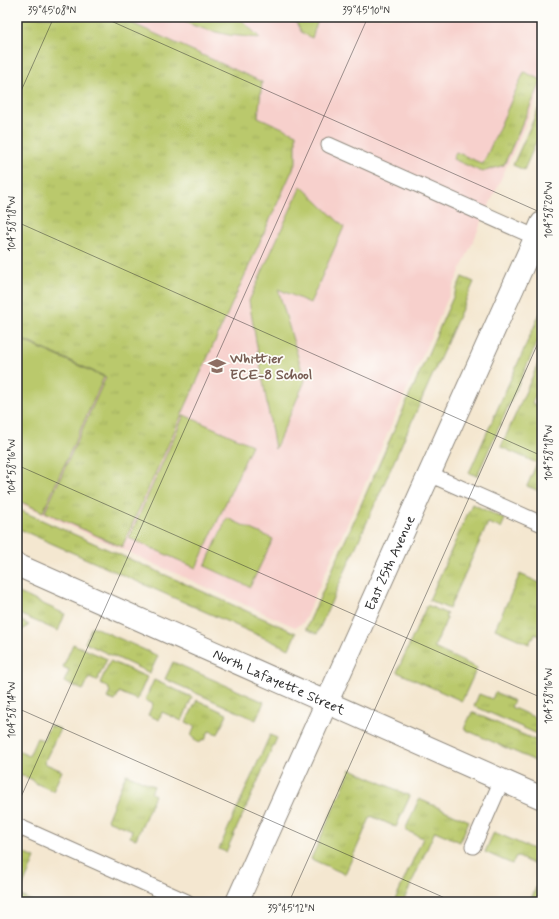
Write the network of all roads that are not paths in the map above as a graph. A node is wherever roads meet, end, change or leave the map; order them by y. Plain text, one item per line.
1 (329, 145) dead end
2 (537, 241) edge
3 (429, 474) junction
4 (542, 524) edge
5 (17, 565) edge
6 (327, 703) junction
7 (502, 780) junction
8 (542, 798) edge
9 (17, 826) edge
10 (473, 846) dead end
11 (187, 902) edge
12 (237, 902) edge

1 - 2 lane
2 - 3 street, East 25th Avenue
3 - 4 lane
3 - 6 street, East 25th Avenue
5 - 6 street, North Lafayette Street
6 - 7 street, North Lafayette Street
6 - 12 street, East 25th Avenue
7 - 8 street, North Lafayette Street
7 - 10 lane
9 - 11 lane

